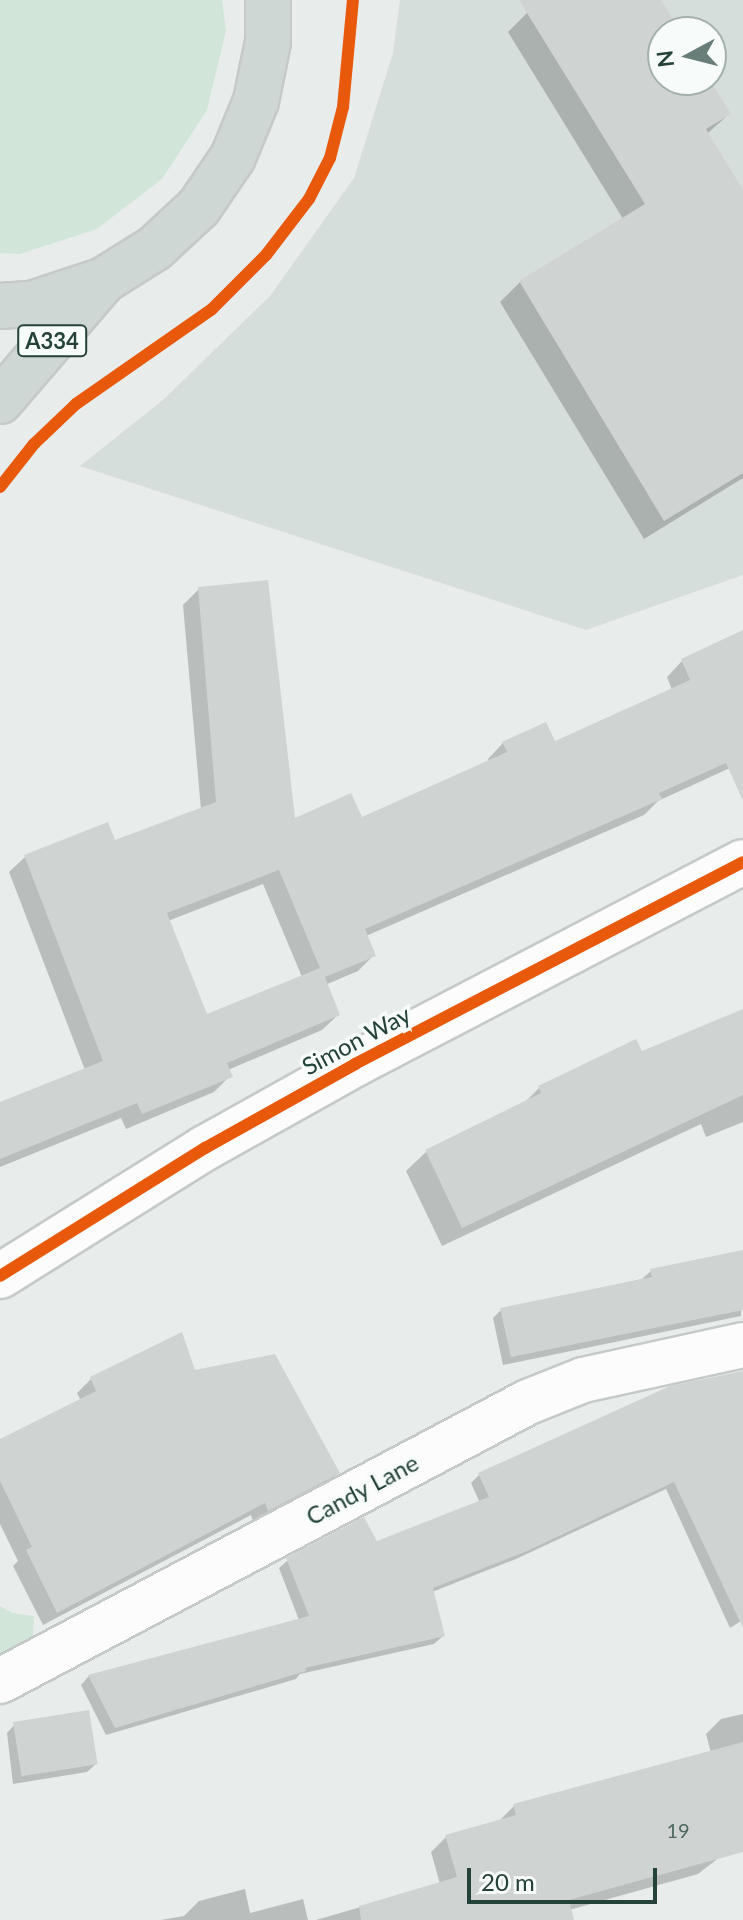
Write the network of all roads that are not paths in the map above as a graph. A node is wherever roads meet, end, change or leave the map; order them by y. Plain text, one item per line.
1 (268, 0) edge
2 (104, 280) junction
3 (0, 306) edge
4 (0, 401) edge
5 (743, 862) edge
6 (0, 1276) edge
7 (743, 1345) edge
8 (0, 1681) edge

1 - 2 main road
2 - 3 main road
2 - 4 main road, A334
5 - 6 street, Simon Way
7 - 8 street, Candy Lane

